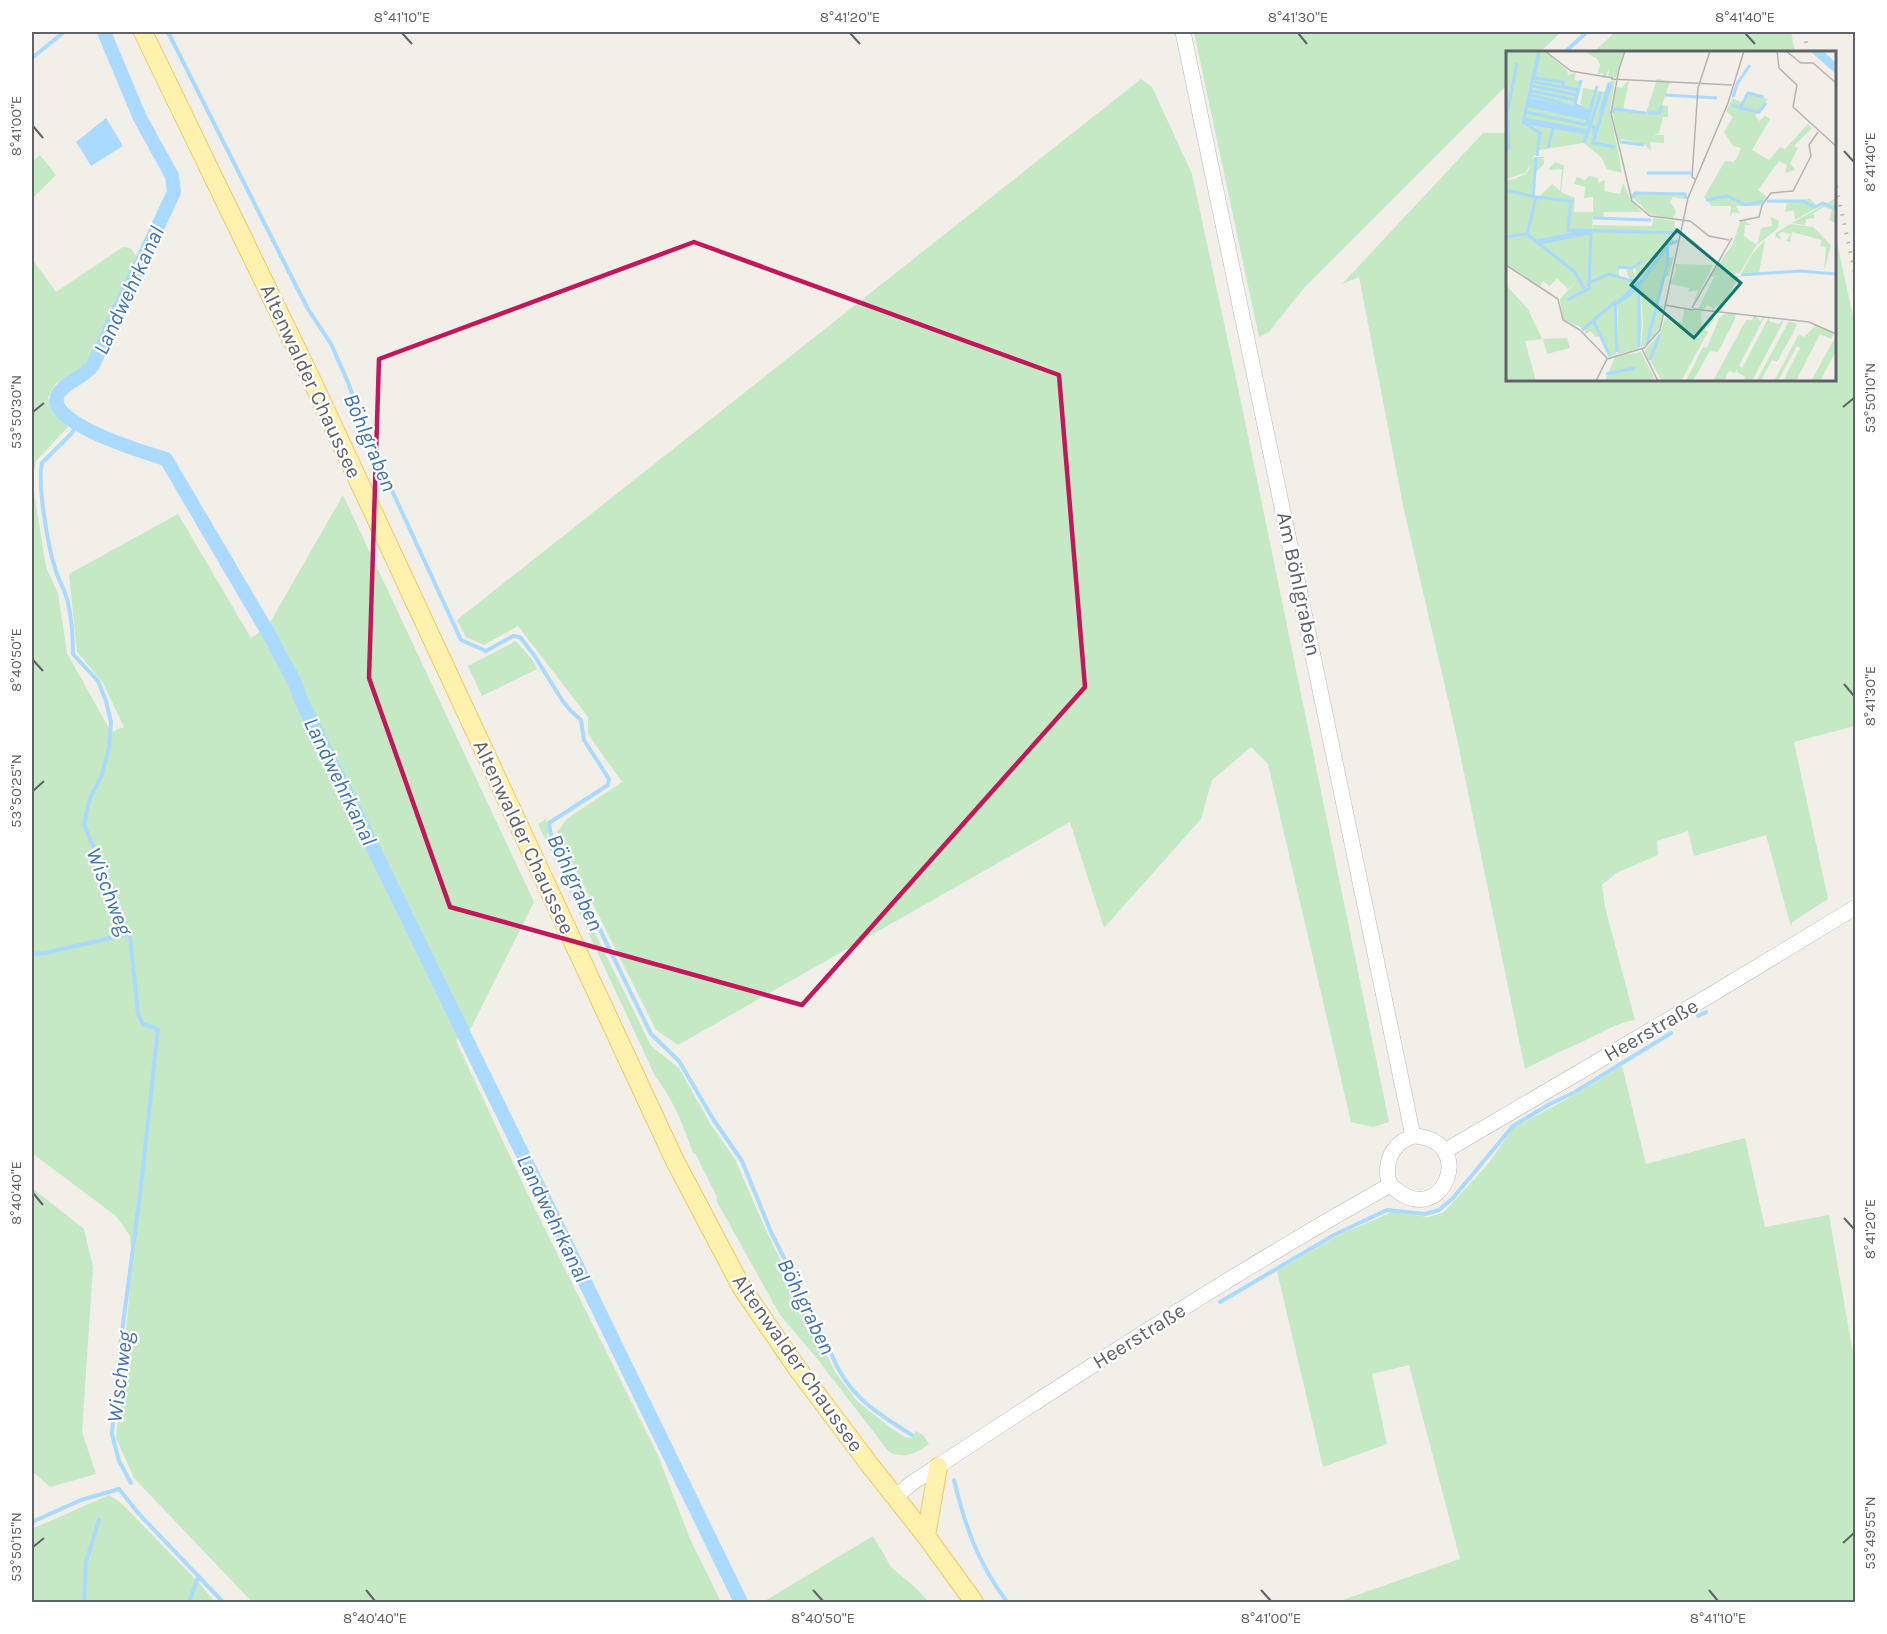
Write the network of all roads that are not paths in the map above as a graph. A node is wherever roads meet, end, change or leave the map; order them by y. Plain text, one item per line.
1 (143, 32) edge
2 (1183, 32) edge
3 (1856, 908) edge
4 (1413, 1136) junction
5 (1445, 1151) junction
6 (1390, 1185) junction
7 (938, 1467) junction
8 (895, 1497) junction
9 (926, 1536) junction
10 (974, 1602) edge

1 - 8 main road, Altenwalder Chaussee
2 - 4 street, Am Böhlgraben
3 - 5 street, Heerstraße
4 - 5 street
4 - 6 street
5 - 6 street
6 - 7 street, Heerstraße
7 - 8 street, Heerstraße
7 - 9 main road
8 - 9 main road, Altenwalder Chaussee
9 - 10 main road, Altenwalder Chaussee

